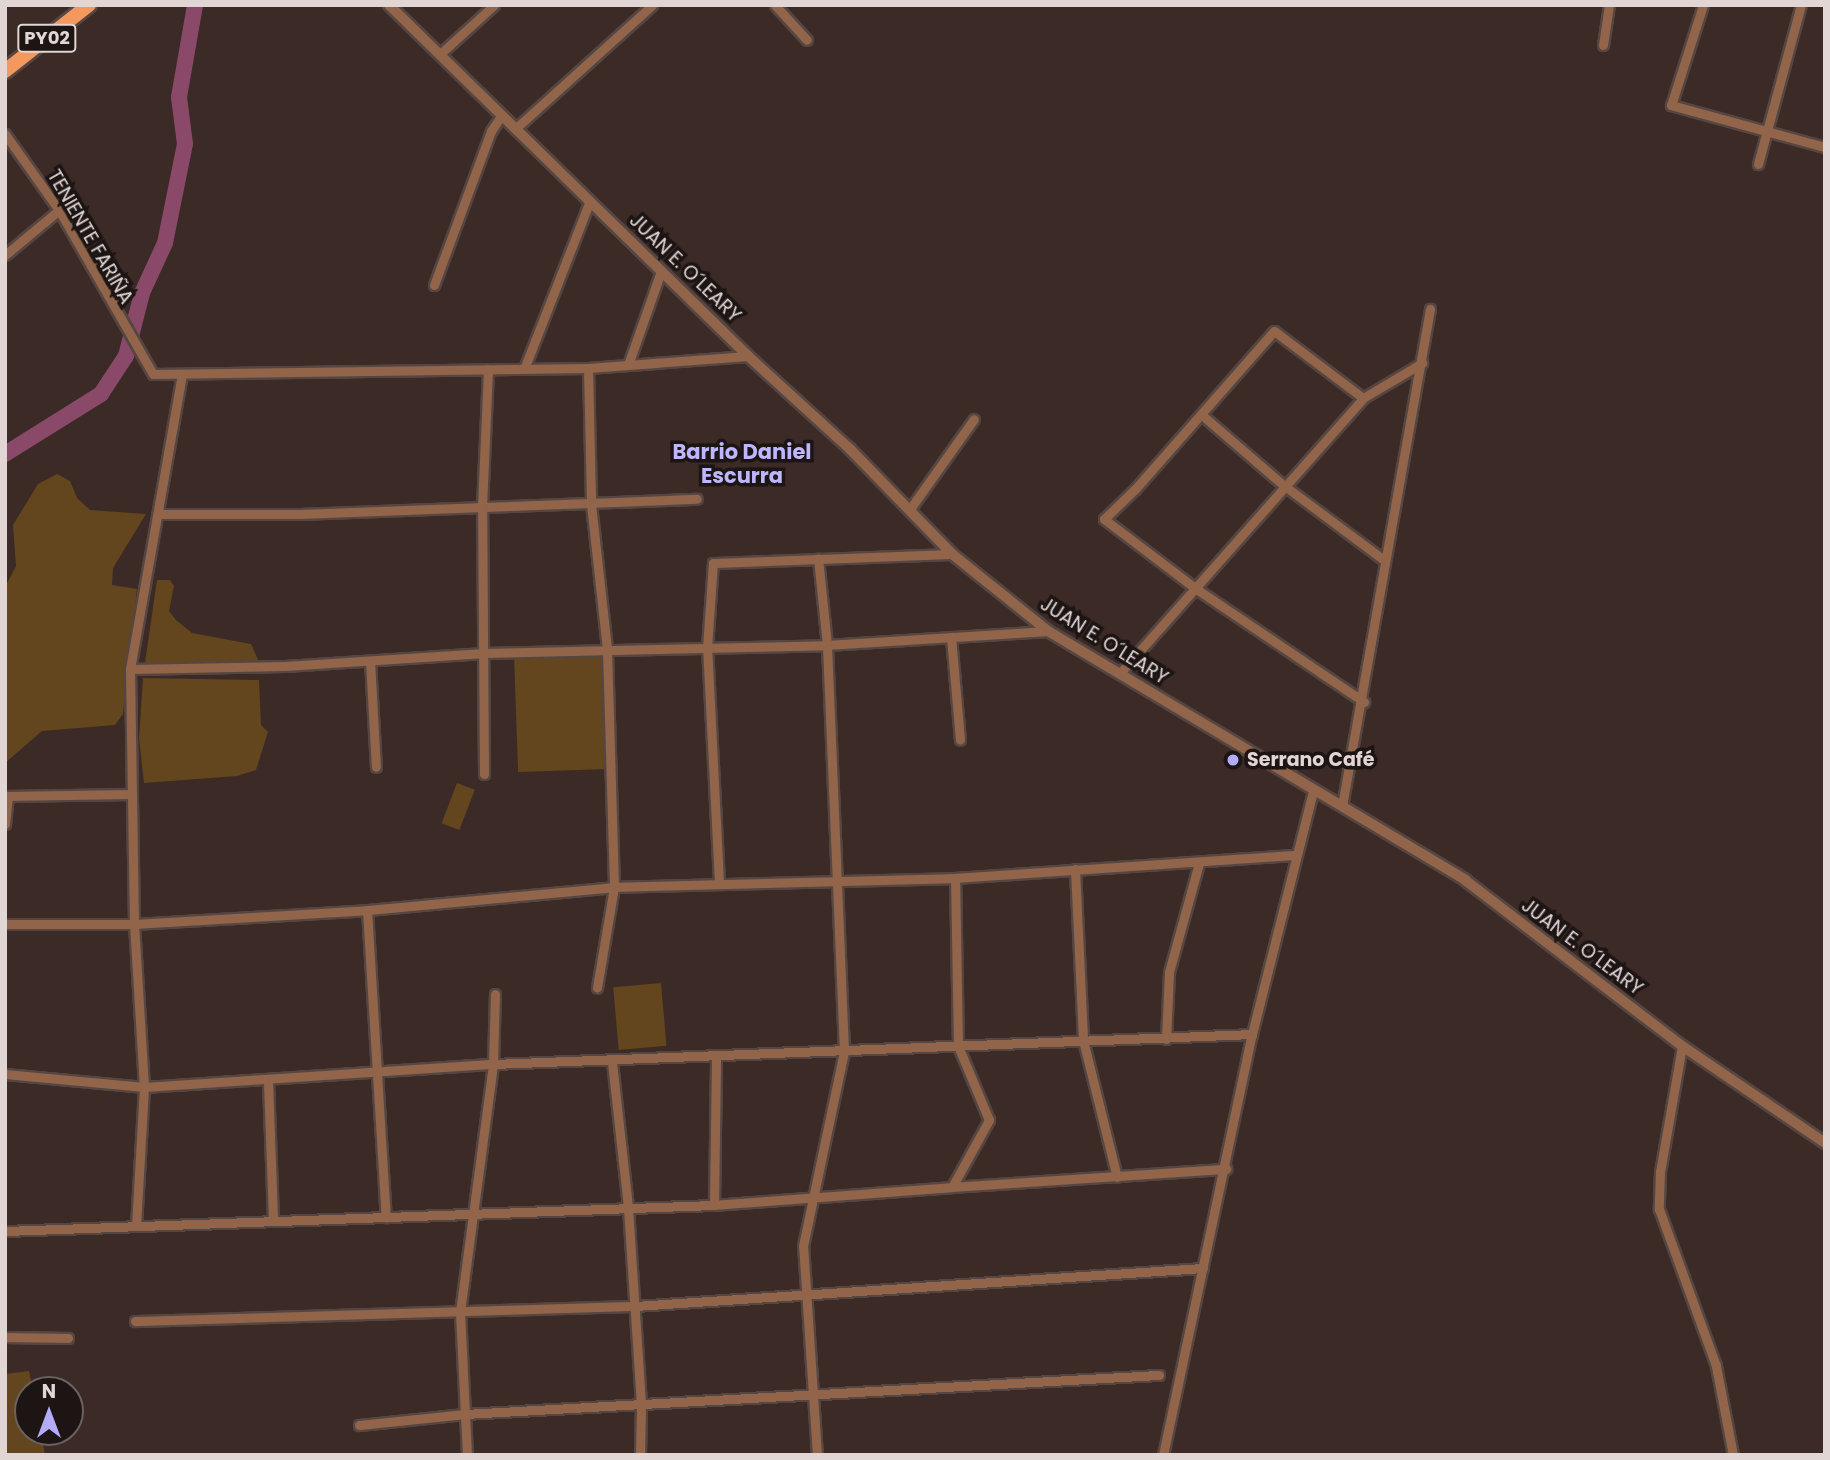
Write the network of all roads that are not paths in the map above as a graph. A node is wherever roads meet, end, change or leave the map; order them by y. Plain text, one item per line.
1 (89, 5) edge
2 (389, 5) edge
3 (494, 5) edge
4 (652, 5) edge
5 (775, 5) edge
6 (1609, 5) edge
7 (1703, 5) edge
8 (1801, 5) edge
9 (807, 40) dead end
10 (1602, 45) dead end
11 (440, 54) junction
12 (5, 71) edge
13 (501, 116) junction
14 (515, 129) junction
15 (1767, 133) junction
16 (5, 134) edge
17 (1825, 147) edge
18 (1758, 164) dead end
19 (590, 201) junction
20 (59, 210) junction
21 (5, 256) edge
22 (661, 271) junction
23 (435, 285) dead end
24 (1430, 309) dead end
25 (748, 356) junction
26 (629, 362) junction
27 (1422, 363) junction
28 (588, 368) junction
29 (488, 369) junction
30 (524, 369) junction
31 (182, 375) junction
32 (1363, 398) junction
33 (1202, 415) junction
34 (974, 419) dead end
35 (1282, 484) junction
36 (697, 499) dead end
37 (591, 504) junction
38 (482, 507) junction
39 (909, 509) junction
40 (160, 514) junction
41 (952, 554) junction
42 (818, 558) junction
43 (1384, 560) junction
44 (1195, 588) junction
45 (1048, 631) junction
46 (951, 638) junction
47 (828, 645) junction
48 (707, 648) junction
49 (607, 650) junction
50 (485, 653) junction
51 (370, 661) junction
52 (130, 669) junction
53 (1121, 672) junction
54 (1364, 702) junction
55 (960, 740) dead end
56 (376, 766) dead end
57 (484, 774) dead end
58 (1313, 791) junction
59 (131, 794) junction
60 (6, 796) edge
61 (1342, 806) junction
62 (5, 824) edge
63 (1296, 855) junction
64 (1199, 863) junction
65 (1076, 869) junction
66 (955, 877) junction
67 (835, 881) junction
68 (719, 882) junction
69 (614, 887) junction
70 (367, 910) junction
71 (5, 924) edge
72 (134, 925) junction
73 (597, 988) dead end
74 (495, 995) dead end
75 (1252, 1034) junction
76 (1166, 1039) junction
77 (1083, 1040) junction
78 (1682, 1045) junction
79 (958, 1046) junction
80 (844, 1051) junction
81 (716, 1056) junction
82 (612, 1062) junction
83 (493, 1064) junction
84 (377, 1073) junction
85 (5, 1074) edge
86 (268, 1082) junction
87 (144, 1087) junction
88 (1825, 1143) edge
89 (1226, 1169) junction
90 (1116, 1177) junction
91 (952, 1187) junction
92 (812, 1198) junction
93 (714, 1205) junction
94 (628, 1208) junction
95 (473, 1214) junction
96 (386, 1217) junction
97 (273, 1221) junction
98 (136, 1226) junction
99 (5, 1231) edge
100 (1203, 1268) junction
101 (808, 1294) junction
102 (635, 1306) junction
103 (460, 1312) junction
104 (135, 1321) dead end
105 (5, 1337) edge
106 (68, 1338) dead end
107 (1159, 1375) dead end
108 (814, 1394) junction
109 (642, 1404) junction
110 (465, 1414) junction
111 (359, 1425) dead end
112 (467, 1455) edge
113 (640, 1455) edge
114 (817, 1455) edge
115 (1163, 1455) edge
116 (1733, 1455) edge

1 - 12 main road, PY02
2 - 11 street, JUAN E. O´LEARY
3 - 11 street
4 - 14 street
5 - 9 street
6 - 10 street
7 - 15 street
8 - 15 street
11 - 13 street, JUAN E. O´LEARY
13 - 14 street, JUAN E. O´LEARY
13 - 23 street
14 - 19 street, JUAN E. O´LEARY
15 - 17 street
15 - 18 street
16 - 20 street, TENIENTE FARIÑA
19 - 22 street, JUAN E. O´LEARY
19 - 30 street
20 - 21 street
20 - 31 street, TENIENTE FARIÑA
22 - 25 street, JUAN E. O´LEARY
22 - 26 street
24 - 27 street
25 - 26 street
25 - 39 street, JUAN E. O´LEARY
26 - 28 street
27 - 32 street
27 - 43 street
28 - 30 street
28 - 37 street
29 - 30 street
29 - 31 street
29 - 38 street
31 - 40 street
32 - 33 street
32 - 35 street
33 - 35 street
33 - 44 street
34 - 39 street
35 - 43 street
35 - 44 street
36 - 37 street
37 - 38 street
37 - 49 street
38 - 40 street
38 - 50 street
39 - 41 street, JUAN E. O´LEARY
40 - 52 street
41 - 42 street
41 - 45 street, JUAN E. O´LEARY
42 - 47 street
42 - 48 street
43 - 54 street
44 - 53 street
44 - 54 street
45 - 46 street
45 - 53 street, JUAN E. O´LEARY
46 - 47 street
46 - 55 street
47 - 48 street
47 - 67 street
48 - 49 street
48 - 68 street
49 - 50 street
49 - 69 street
50 - 51 street
50 - 57 street
51 - 52 street
51 - 56 street
52 - 59 street
53 - 58 street, JUAN E. O´LEARY
54 - 61 street
58 - 61 street, JUAN E. O´LEARY
58 - 63 street
59 - 60 street
59 - 72 street
60 - 62 street
61 - 78 street, JUAN E. O´LEARY
63 - 64 street
63 - 75 street
64 - 65 street
64 - 76 street
65 - 66 street
65 - 77 street
66 - 67 street
66 - 79 street
67 - 68 street
67 - 80 street
68 - 69 street
69 - 70 street
69 - 73 street
70 - 72 street
70 - 84 street
71 - 72 street
72 - 87 street
74 - 83 street
75 - 76 street
75 - 89 street
76 - 77 street
77 - 79 street
77 - 90 street
78 - 88 street, JUAN E. O´LEARY
78 - 116 street
79 - 80 street
79 - 91 street
80 - 81 street
80 - 92 street
81 - 82 street
81 - 93 street
82 - 83 street
82 - 94 street
83 - 84 street
83 - 95 street
84 - 86 street
84 - 96 street
85 - 87 street
86 - 87 street
86 - 97 street
87 - 98 street
89 - 90 street
89 - 100 street
90 - 91 street
91 - 92 street
92 - 93 street
92 - 101 street
93 - 94 street
94 - 95 street
94 - 102 street
95 - 96 street
95 - 103 street
96 - 97 street
97 - 98 street
98 - 99 street
100 - 101 street
100 - 115 street
101 - 102 street
101 - 108 street
102 - 103 street
102 - 109 street
103 - 104 street
103 - 110 street
105 - 106 street
107 - 108 street
108 - 109 street
108 - 114 street
109 - 110 street
109 - 113 street
110 - 111 street
110 - 112 street

